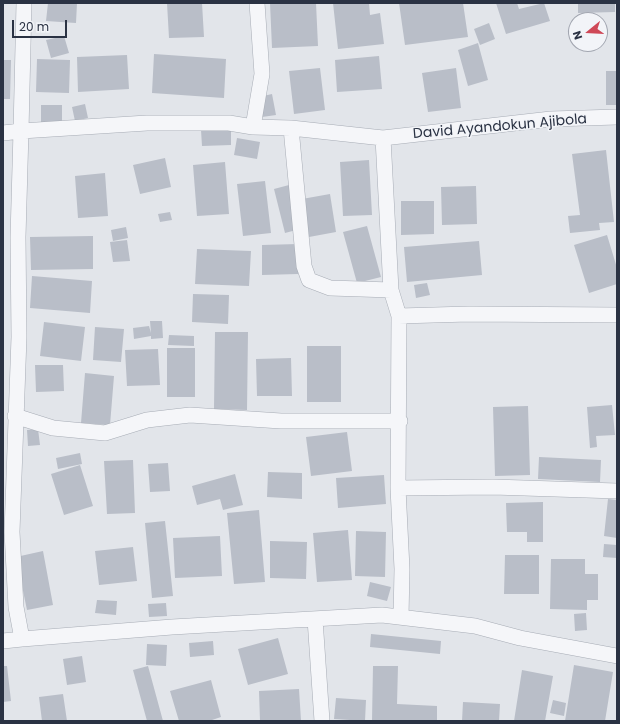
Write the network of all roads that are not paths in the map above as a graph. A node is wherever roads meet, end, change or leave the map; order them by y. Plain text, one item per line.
1 (24, 3) edge
2 (257, 3) edge
3 (617, 117) edge
4 (253, 127) junction
5 (291, 128) junction
6 (21, 131) junction
7 (3, 132) edge
8 (383, 138) junction
9 (391, 290) junction
10 (617, 315) edge
11 (400, 316) junction
12 (15, 416) junction
13 (400, 421) junction
14 (398, 488) junction
15 (617, 491) edge
16 (401, 617) junction
17 (314, 618) junction
18 (22, 639) junction
19 (3, 641) edge
20 (617, 656) edge
21 (322, 721) edge

1 - 6 street
2 - 4 street
3 - 8 street, David Ayandokun Ajibola
4 - 5 street, David Ayandokun Ajibola
4 - 6 street, David Ayandokun Ajibola
5 - 8 street, David Ayandokun Ajibola
5 - 9 street
6 - 7 street, David Ayandokun Ajibola
6 - 12 street
8 - 9 street
9 - 11 street
10 - 11 street
11 - 13 street
12 - 13 street
12 - 18 street
13 - 14 street
14 - 15 street
14 - 16 street
16 - 17 street
16 - 20 street
17 - 18 street
17 - 21 street
18 - 19 street

